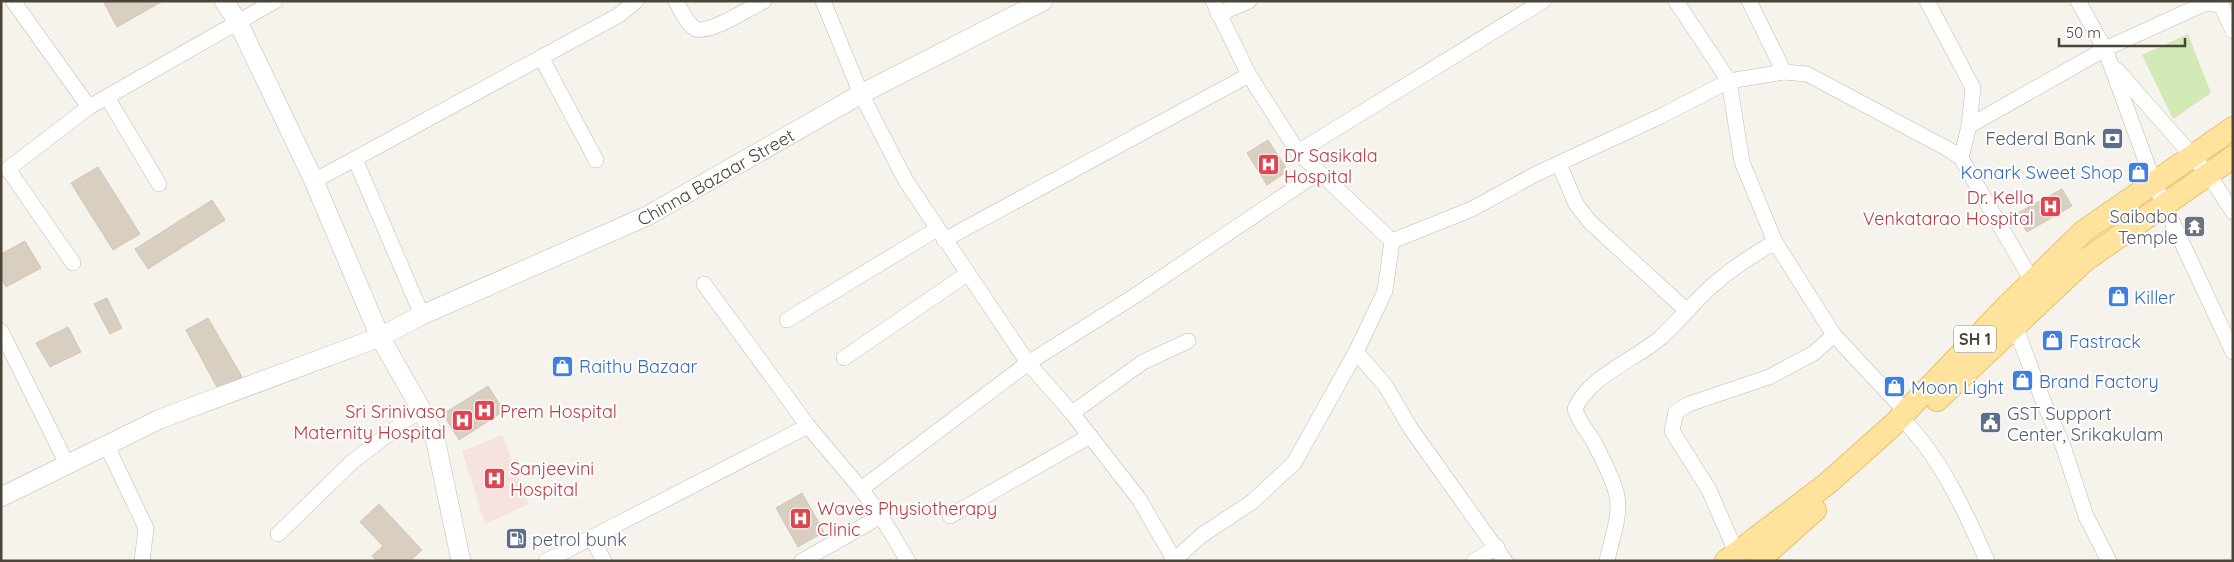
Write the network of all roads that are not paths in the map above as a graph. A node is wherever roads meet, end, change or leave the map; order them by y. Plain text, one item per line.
1 (13, 1) edge
2 (224, 1) edge
3 (275, 1) edge
4 (636, 1) edge
5 (676, 1) edge
6 (764, 1) edge
7 (823, 1) edge
8 (1043, 1) edge
9 (1249, 1) edge
10 (1543, 1) edge
11 (1676, 1) edge
12 (1748, 1) edge
13 (1927, 1) edge
14 (2078, 1) edge
15 (1216, 8) edge
16 (238, 22) junction
17 (2232, 26) edge
18 (2105, 49) junction
19 (541, 57) junction
20 (2111, 64) junction
21 (1784, 72) junction
22 (1249, 75) junction
23 (1729, 82) junction
24 (861, 94) junction
25 (106, 96) junction
26 (89, 107) junction
27 (1969, 126) junction
28 (2233, 128) edge
29 (1298, 152) junction
30 (2192, 156) junction
31 (2233, 157) edge
32 (1961, 158) junction
33 (355, 159) junction
34 (596, 160) dead end
35 (5, 163) edge
36 (1559, 164) junction
37 (1319, 172) junction
38 (2209, 175) junction
39 (314, 181) junction
40 (2154, 183) junction
41 (159, 184) dead end
42 (2165, 205) junction
43 (2233, 212) edge
44 (940, 234) junction
45 (1392, 241) junction
46 (1775, 242) junction
47 (73, 263) dead end
48 (967, 274) junction
49 (2032, 281) junction
50 (704, 284) dead end
51 (1686, 310) junction
52 (422, 315) junction
53 (788, 320) dead end
54 (2015, 326) junction
55 (1, 331) edge
56 (1834, 335) junction
57 (380, 337) junction
58 (1188, 341) dead end
59 (1356, 352) junction
60 (2233, 352) edge
61 (844, 358) dead end
62 (1028, 363) junction
63 (421, 409) junction
64 (1072, 413) junction
65 (1908, 419) junction
66 (808, 426) junction
67 (1090, 436) junction
68 (106, 444) junction
69 (67, 464) junction
70 (862, 489) junction
71 (2, 495) edge
72 (881, 516) junction
73 (950, 516) dead end
74 (278, 534) dead end
75 (592, 538) junction
76 (1497, 547) junction
77 (1740, 558) edge
78 (142, 561) edge
79 (461, 561) edge
80 (546, 561) edge
81 (604, 561) edge
82 (802, 561) edge
83 (908, 561) edge
84 (1174, 561) edge
85 (1474, 561) edge
86 (1505, 561) edge
87 (1607, 561) edge
88 (1987, 561) edge
89 (2110, 561) edge

1 - 26 street
2 - 16 street
3 - 16 street
4 - 19 street
5 - 6 street
7 - 24 street
8 - 24 street, Chinna Bazaar Street
9 - 15 street
10 - 29 street
11 - 23 street
12 - 21 street
13 - 27 street
14 - 18 street
15 - 22 street
16 - 25 street
16 - 39 street
17 - 18 street
18 - 20 street
18 - 27 street
19 - 33 street
19 - 34 street
20 - 30 street
20 - 40 street
21 - 23 street
21 - 32 street
22 - 29 street
22 - 44 street
23 - 36 street
23 - 46 street
24 - 44 street
24 - 52 street, Chinna Bazaar Street
25 - 26 street
25 - 41 street
26 - 35 street
27 - 32 street
28 - 30 main road, SH 1
29 - 37 street
30 - 38 street
30 - 40 main road, SH 1
31 - 38 main road, SH 1
32 - 49 street
33 - 39 street
33 - 52 street
35 - 47 street
36 - 45 street
36 - 51 street
37 - 45 street
37 - 62 street
38 - 42 main road, SH 1
38 - 43 street
39 - 57 street
40 - 42 street
40 - 49 main road, SH 1
42 - 54 main road, SH 1
42 - 60 street
44 - 48 street
44 - 53 street
45 - 59 street
46 - 51 street
46 - 56 street
48 - 61 street
48 - 62 street
49 - 65 main road, SH 1
50 - 66 street
51 - 87 street
52 - 57 street, Chinna Bazaar Street
54 - 65 main road, SH 1
54 - 89 street
55 - 69 street
56 - 65 street
56 - 77 street
57 - 63 street
57 - 68 street, Chinna Bazaar Street
58 - 64 street
59 - 76 street
59 - 84 street
62 - 64 street
62 - 70 street
63 - 74 street
63 - 79 street
64 - 67 street
65 - 77 main road, SH 1
65 - 88 street
66 - 70 street
66 - 75 street
67 - 73 street
67 - 84 street
68 - 69 street, Chinna Bazaar Street
68 - 78 street
69 - 71 street, Chinna Bazaar Street
70 - 72 street
72 - 82 street
72 - 83 street
75 - 80 street
75 - 81 street
76 - 85 street
76 - 86 street

